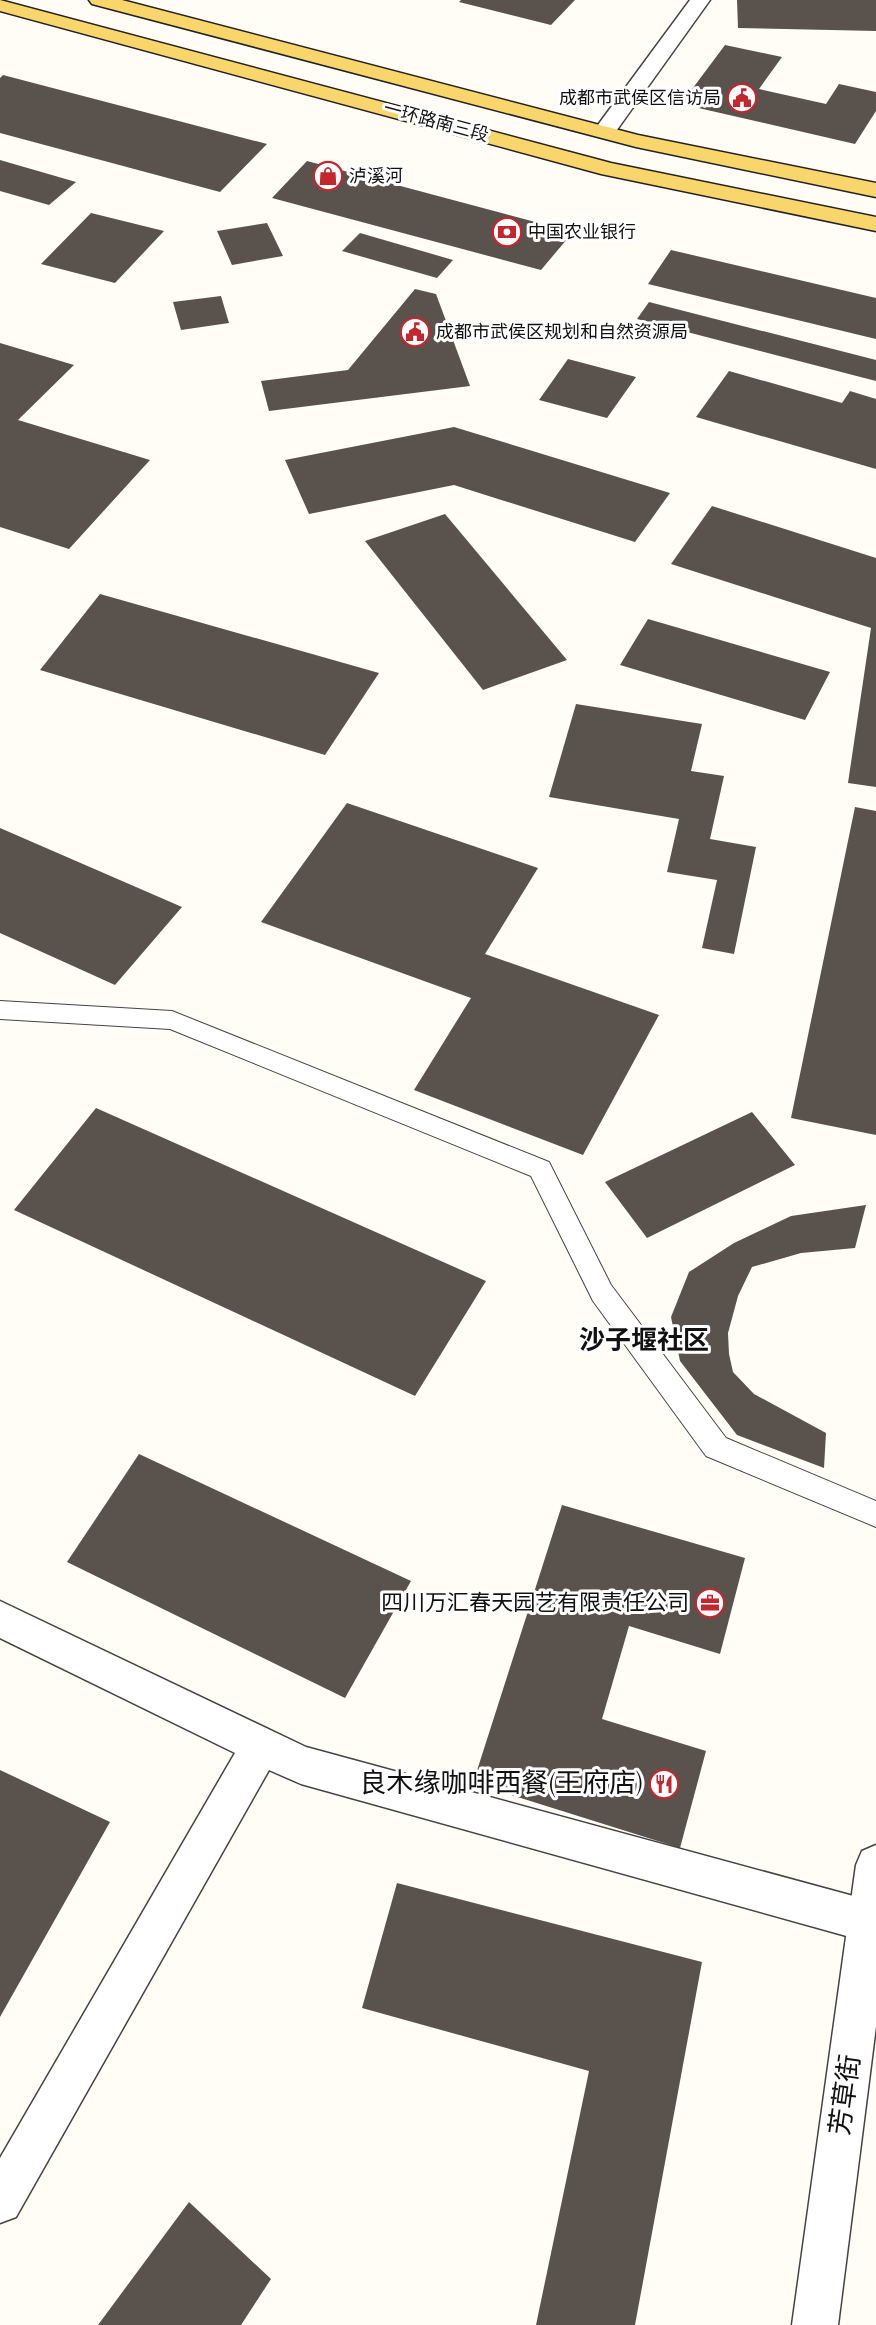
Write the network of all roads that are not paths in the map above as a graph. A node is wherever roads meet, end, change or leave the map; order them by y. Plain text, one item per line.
1 (99, 0) edge
2 (700, 0) edge
3 (0, 5) edge
4 (606, 129) dead end
5 (876, 190) edge
6 (876, 224) edge
7 (0, 1010) edge
8 (876, 1514) edge
9 (0, 1619) edge
10 (261, 1746) junction
11 (876, 1864) edge
12 (868, 1921) junction
13 (0, 2201) edge
14 (815, 2325) edge

1 - 5 main road, 一环路南三段
2 - 4 street
3 - 6 main road, 一环路南三段
7 - 8 lane
9 - 10 street
10 - 12 street
10 - 13 street
11 - 12 street, 芳草街
12 - 14 street, 芳草街

